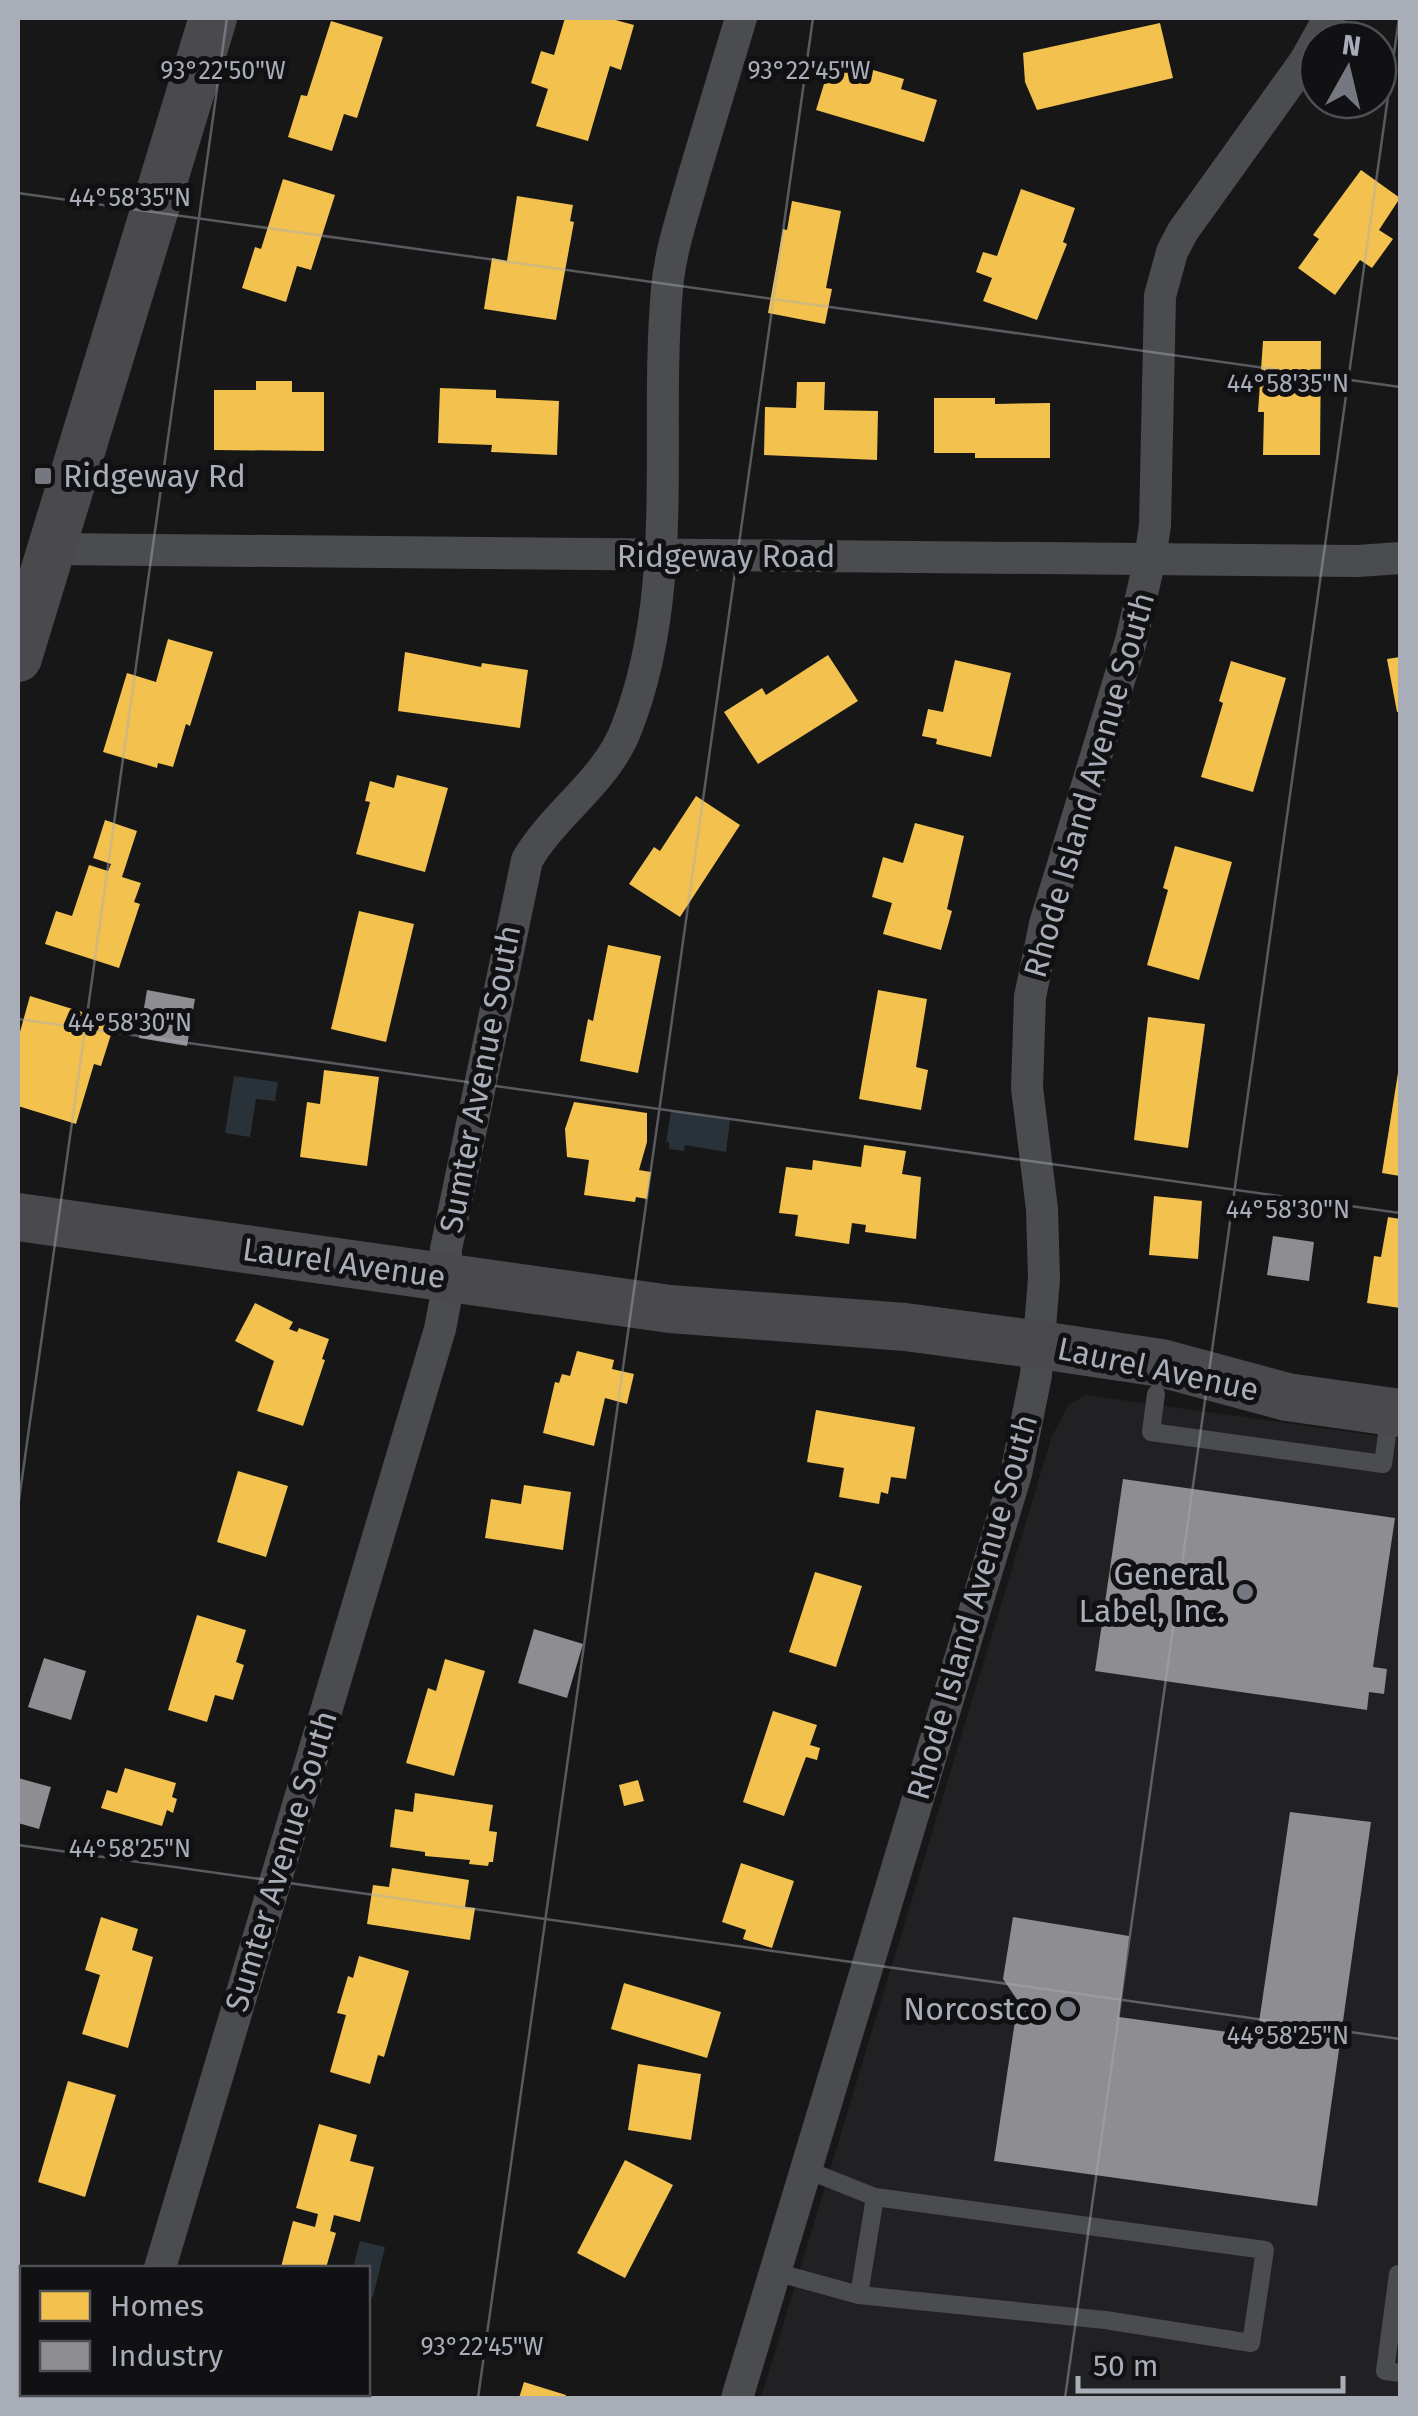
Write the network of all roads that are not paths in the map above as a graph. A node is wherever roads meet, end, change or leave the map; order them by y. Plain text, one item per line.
1 (213, 18) edge
2 (741, 18) edge
3 (1329, 18) edge
4 (661, 556) junction
5 (1150, 558) junction
6 (1400, 558) edge
7 (37, 563) edge
8 (18, 658) edge
9 (18, 1217) edge
10 (447, 1277) junction
11 (1038, 1360) junction
12 (1156, 1394) junction
13 (1287, 1396) junction
14 (1396, 1412) edge
15 (806, 2170) junction
16 (875, 2196) junction
17 (161, 2266) edge
18 (775, 2272) junction
19 (1400, 2274) edge
20 (859, 2295) junction
21 (1400, 2373) edge
22 (737, 2398) edge

1 - 7 street
2 - 4 street, Sumter Avenue South
3 - 5 street, Rhode Island Avenue South
4 - 5 street, Ridgeway Road
4 - 7 street, Ridgeway Road
4 - 10 street, Sumter Avenue South
5 - 6 street, Ridgeway Road
5 - 11 street, Rhode Island Avenue South
7 - 8 street
9 - 10 street, Laurel Avenue
10 - 11 street, Laurel Avenue
10 - 17 street, Sumter Avenue South
11 - 12 street, Laurel Avenue
11 - 13 street, Laurel Avenue
11 - 15 street, Rhode Island Avenue South
12 - 13 street, Laurel Avenue
12 - 14 lane
13 - 14 street, Laurel Avenue
15 - 16 lane
15 - 18 street, Rhode Island Avenue South
16 - 20 lane
16 - 20 lane
18 - 20 lane
18 - 22 street, Rhode Island Avenue South
19 - 21 lane

